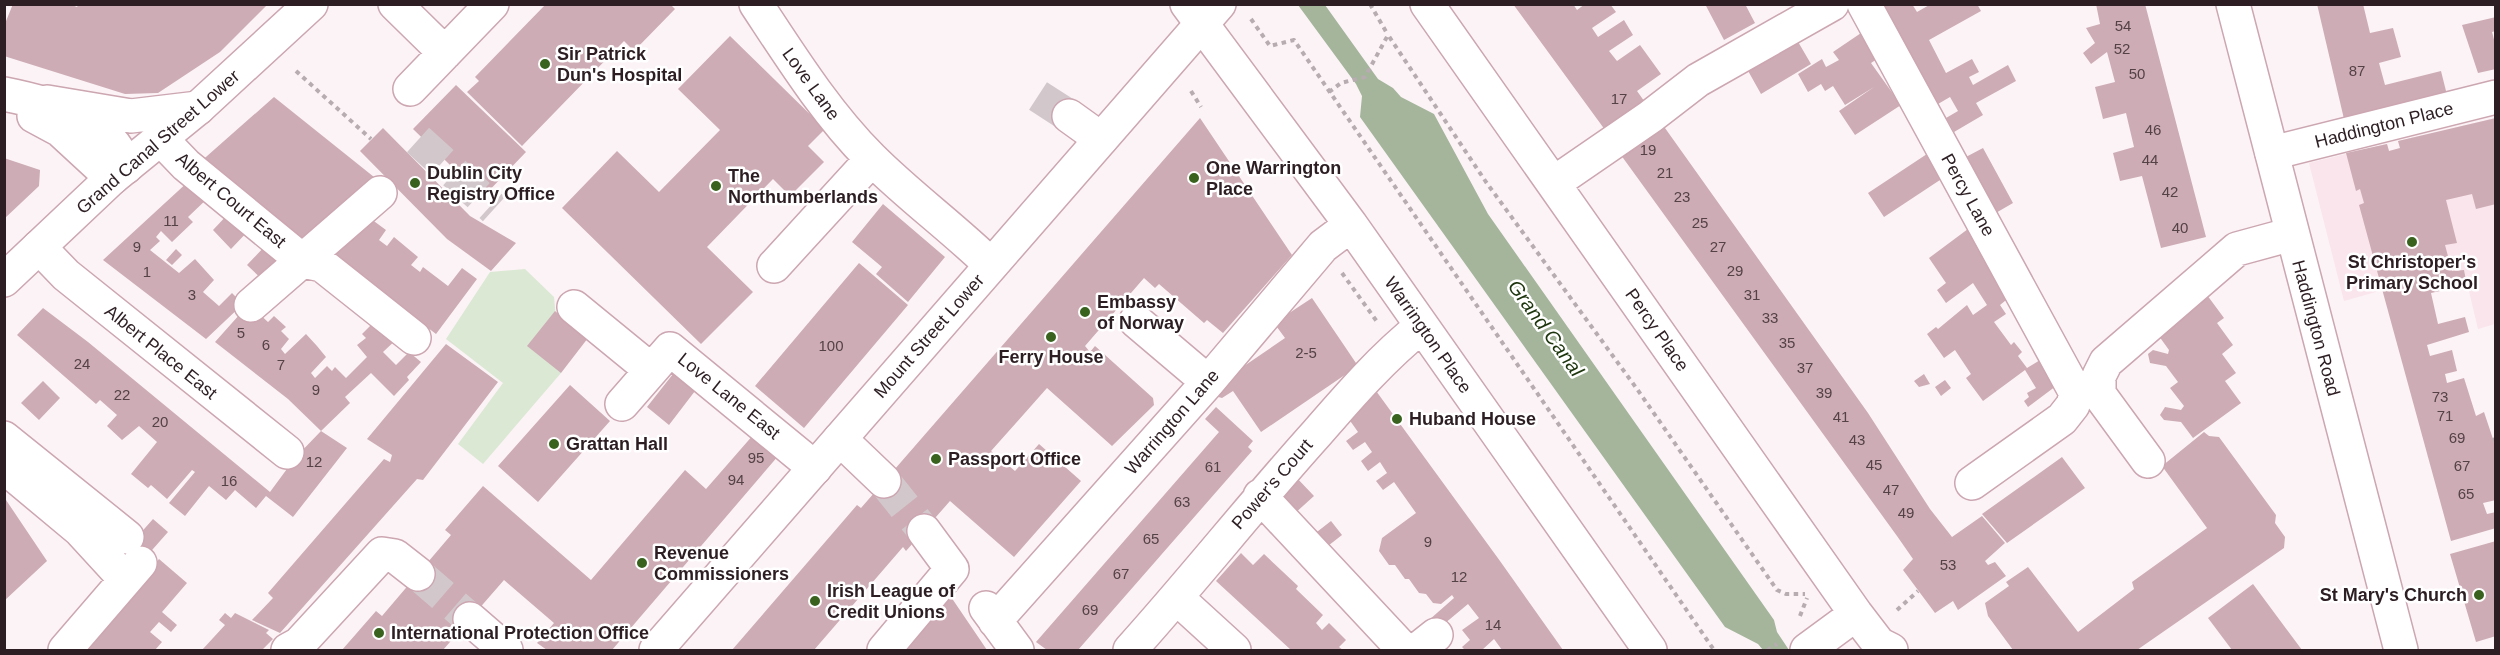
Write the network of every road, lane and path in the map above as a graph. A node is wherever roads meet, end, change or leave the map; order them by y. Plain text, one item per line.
1 (311, 4) edge
2 (395, 4) edge
3 (492, 4) edge
4 (756, 4) edge
5 (1370, 4) edge
6 (1428, 4) edge
7 (1832, 4) edge
8 (1864, 4) edge
9 (2233, 4) edge
10 (1203, 10) edge
11 (1788, 15) edge
12 (1251, 19) dead end
13 (1388, 35) junction
14 (445, 53) junction
15 (296, 70) dead end
16 (410, 89) dead end
17 (1191, 91) dead end
18 (1329, 92) junction
19 (4, 94) edge
20 (2496, 97) edge
21 (4, 100) edge
22 (47, 102) junction
23 (1201, 107) dead end
24 (198, 108) junction
25 (1069, 116) tunnel mouth
26 (160, 138) junction
27 (371, 139) dead end
28 (1101, 139) junction
29 (2272, 153) junction
30 (872, 159) junction
31 (119, 173) junction
32 (1554, 183) junction
33 (381, 193) dead end
34 (1351, 225) junction
35 (2292, 234) junction
36 (39, 248) junction
37 (303, 261) junction
38 (1335, 264) dead end
39 (991, 265) junction
40 (774, 266) dead end
41 (4, 280) edge
42 (251, 305) dead end
43 (574, 307) dead end
44 (1136, 321) dead end
45 (1379, 325) dead end
46 (1422, 326) junction
47 (414, 338) dead end
48 (651, 370) junction
49 (1208, 382) junction
50 (622, 404) dead end
51 (4, 438) edge
52 (840, 439) junction
53 (286, 452) dead end
54 (2148, 461) dead end
55 (815, 468) junction
56 (8, 470) dead end
57 (884, 481) tunnel mouth
58 (1972, 483) dead end
59 (1260, 496) junction
60 (924, 531) tunnel mouth
61 (131, 559) junction
62 (418, 574) tunnel mouth
63 (1918, 591) dead end
64 (1177, 598) junction
65 (1897, 610) dead end
66 (1856, 614) junction
67 (470, 619) tunnel mouth
68 (1808, 638) edge
69 (65, 651) edge
70 (288, 651) edge
71 (506, 651) edge
72 (657, 651) edge
73 (884, 651) edge
74 (1017, 651) edge
75 (1130, 651) edge
76 (1234, 651) edge
77 (1404, 651) edge
78 (1650, 651) edge
79 (1714, 651) edge
80 (1891, 651) edge
81 (2401, 651) edge

1 - 24 street, Grand Canal Street Lower
2 - 14 street
3 - 14 street
4 - 30 street, Love Lane
5 - 13 path
6 - 32 street, Percy Place
7 - 11 street
8 - 58 street, Percy Lane
9 - 29 street, Haddington Road
10 - 28 street, Mount Street Lower
10 - 34 street, Warrington Place
11 - 32 street
12 - 18 path
13 - 18 path
13 - 68 path
14 - 16 street
15 - 27 path
17 - 23 path
18 - 79 path
19 - 22 street
20 - 29 street, Haddington Place
21 - 31 street
22 - 24 street
22 - 31 street
24 - 26 street, Grand Canal Street Lower
25 - 28 street
26 - 31 street, Grand Canal Street Lower
26 - 37 street, Albert Court East
28 - 39 street, Mount Street Lower
29 - 35 street, Haddington Road
30 - 39 street, Love Lane
30 - 40 street
31 - 36 street, Grand Canal Street Lower
32 - 66 street, Percy Place
33 - 37 street, Albert Court East
34 - 46 street, Warrington Place
34 - 49 street, Warrington Lane
35 - 54 street
35 - 81 street, Haddington Road
36 - 41 street, Grand Canal Street Lower
36 - 53 street, Albert Place East
37 - 42 street
37 - 47 street, Albert Court East
38 - 45 path
39 - 52 street, Mount Street Lower
43 - 48 street
44 - 49 street
46 - 59 street, Power's Court
46 - 78 street, Warrington Place
48 - 50 street, Love Lane East
48 - 55 street, Love Lane East
49 - 74 street, Warrington Lane
51 - 61 street
52 - 55 street, Mount Street Lower
52 - 57 street
55 - 72 street, Mount Street Lower
56 - 61 street
59 - 64 street, Power's Court
59 - 77 street
60 - 73 street
61 - 69 street
62 - 70 street
63 - 65 path
64 - 75 street, Power's Court
64 - 76 street
66 - 68 street
66 - 80 street, Percy Place
67 - 71 street

